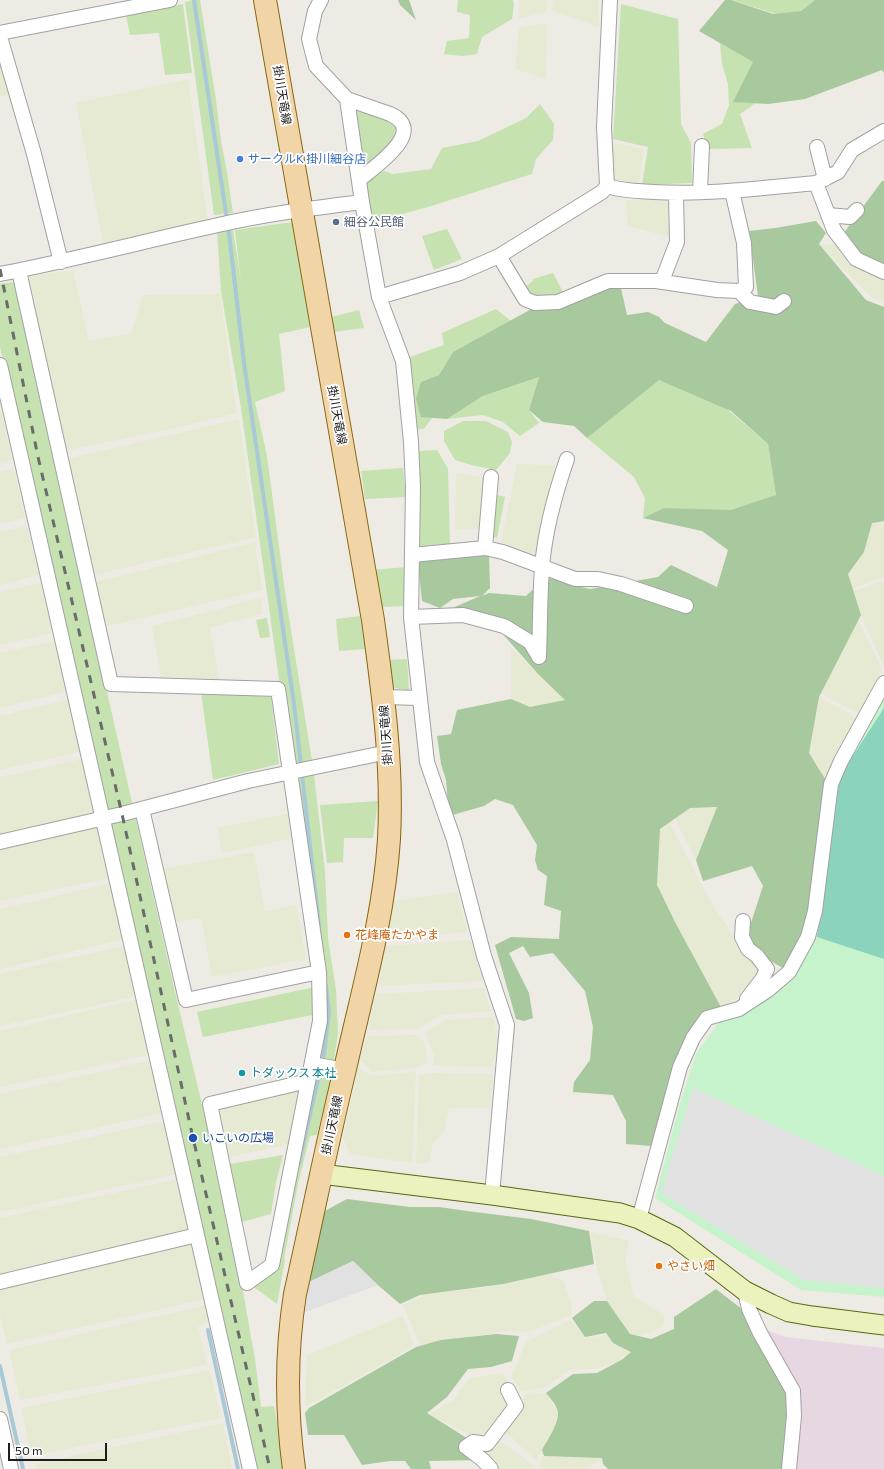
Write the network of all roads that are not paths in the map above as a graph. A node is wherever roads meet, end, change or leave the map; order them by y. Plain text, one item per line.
1 (170, 0) edge
2 (265, 0) edge
3 (321, 0) edge
4 (610, 0) edge
5 (0, 33) edge
6 (0, 37) edge
7 (347, 100) junction
8 (884, 131) edge
9 (702, 146) dead end
10 (817, 147) dead end
11 (359, 180) junction
12 (820, 181) junction
13 (607, 186) junction
14 (732, 190) junction
15 (700, 192) junction
16 (676, 193) junction
17 (362, 202) junction
18 (301, 210) junction
19 (857, 210) dead end
20 (828, 215) junction
21 (499, 256) junction
22 (61, 262) junction
23 (19, 271) junction
24 (884, 272) edge
25 (0, 274) edge
26 (662, 282) junction
27 (739, 291) junction
28 (379, 297) junction
29 (784, 301) dead end
30 (0, 364) edge
31 (567, 459) dead end
32 (491, 477) dead end
33 (485, 548) junction
34 (412, 556) junction
35 (542, 566) junction
36 (686, 606) dead end
37 (411, 617) junction
38 (884, 683) edge
39 (384, 697) junction
40 (420, 698) junction
41 (388, 752) junction
42 (293, 772) junction
43 (142, 809) junction
44 (103, 818) junction
45 (0, 842) edge
46 (743, 921) dead end
47 (319, 972) junction
48 (740, 1009) junction
49 (313, 1065) junction
50 (339, 1069) junction
51 (308, 1081) junction
52 (322, 1174) junction
53 (492, 1195) junction
54 (639, 1218) junction
55 (197, 1235) junction
56 (0, 1282) edge
57 (745, 1291) junction
58 (884, 1326) edge
59 (508, 1390) dead end
60 (0, 1419) edge
61 (11, 1469) edge
62 (250, 1469) edge
63 (294, 1469) edge
64 (491, 1469) edge
65 (789, 1469) edge

1 - 5 street
2 - 18 main road, 掛川天竜線
3 - 7 street
4 - 13 street
6 - 22 street
7 - 11 street
7 - 11 street
8 - 12 street
9 - 15 street
10 - 12 street
11 - 17 street
12 - 14 street
12 - 20 street
13 - 16 street
13 - 21 street
14 - 15 street
14 - 27 street
15 - 16 street
16 - 26 street
17 - 18 street
17 - 28 street
18 - 22 street
18 - 39 main road, 掛川天竜線
19 - 20 street
20 - 24 street
21 - 26 street
21 - 28 street
22 - 23 street
23 - 25 street
23 - 42 street
26 - 27 street
27 - 29 street
28 - 34 street
30 - 44 street
31 - 35 street
32 - 33 street
33 - 34 street
33 - 35 street
34 - 37 street
35 - 36 street
35 - 37 street
37 - 40 street
38 - 48 street
39 - 40 street
39 - 41 main road, 掛川天竜線
40 - 53 street
41 - 42 street
41 - 50 main road, 掛川天竜線
42 - 43 street
42 - 47 street
43 - 44 street
43 - 47 street
44 - 45 street
44 - 55 street
46 - 48 street
47 - 49 street
48 - 54 street
49 - 50 street
49 - 51 street
50 - 52 main road, 掛川天竜線
51 - 51 street
52 - 53 street
52 - 63 main road, 掛川天竜線
53 - 54 street
54 - 57 street
55 - 56 street
55 - 62 street
57 - 58 street
57 - 65 street
59 - 64 street
60 - 61 street

